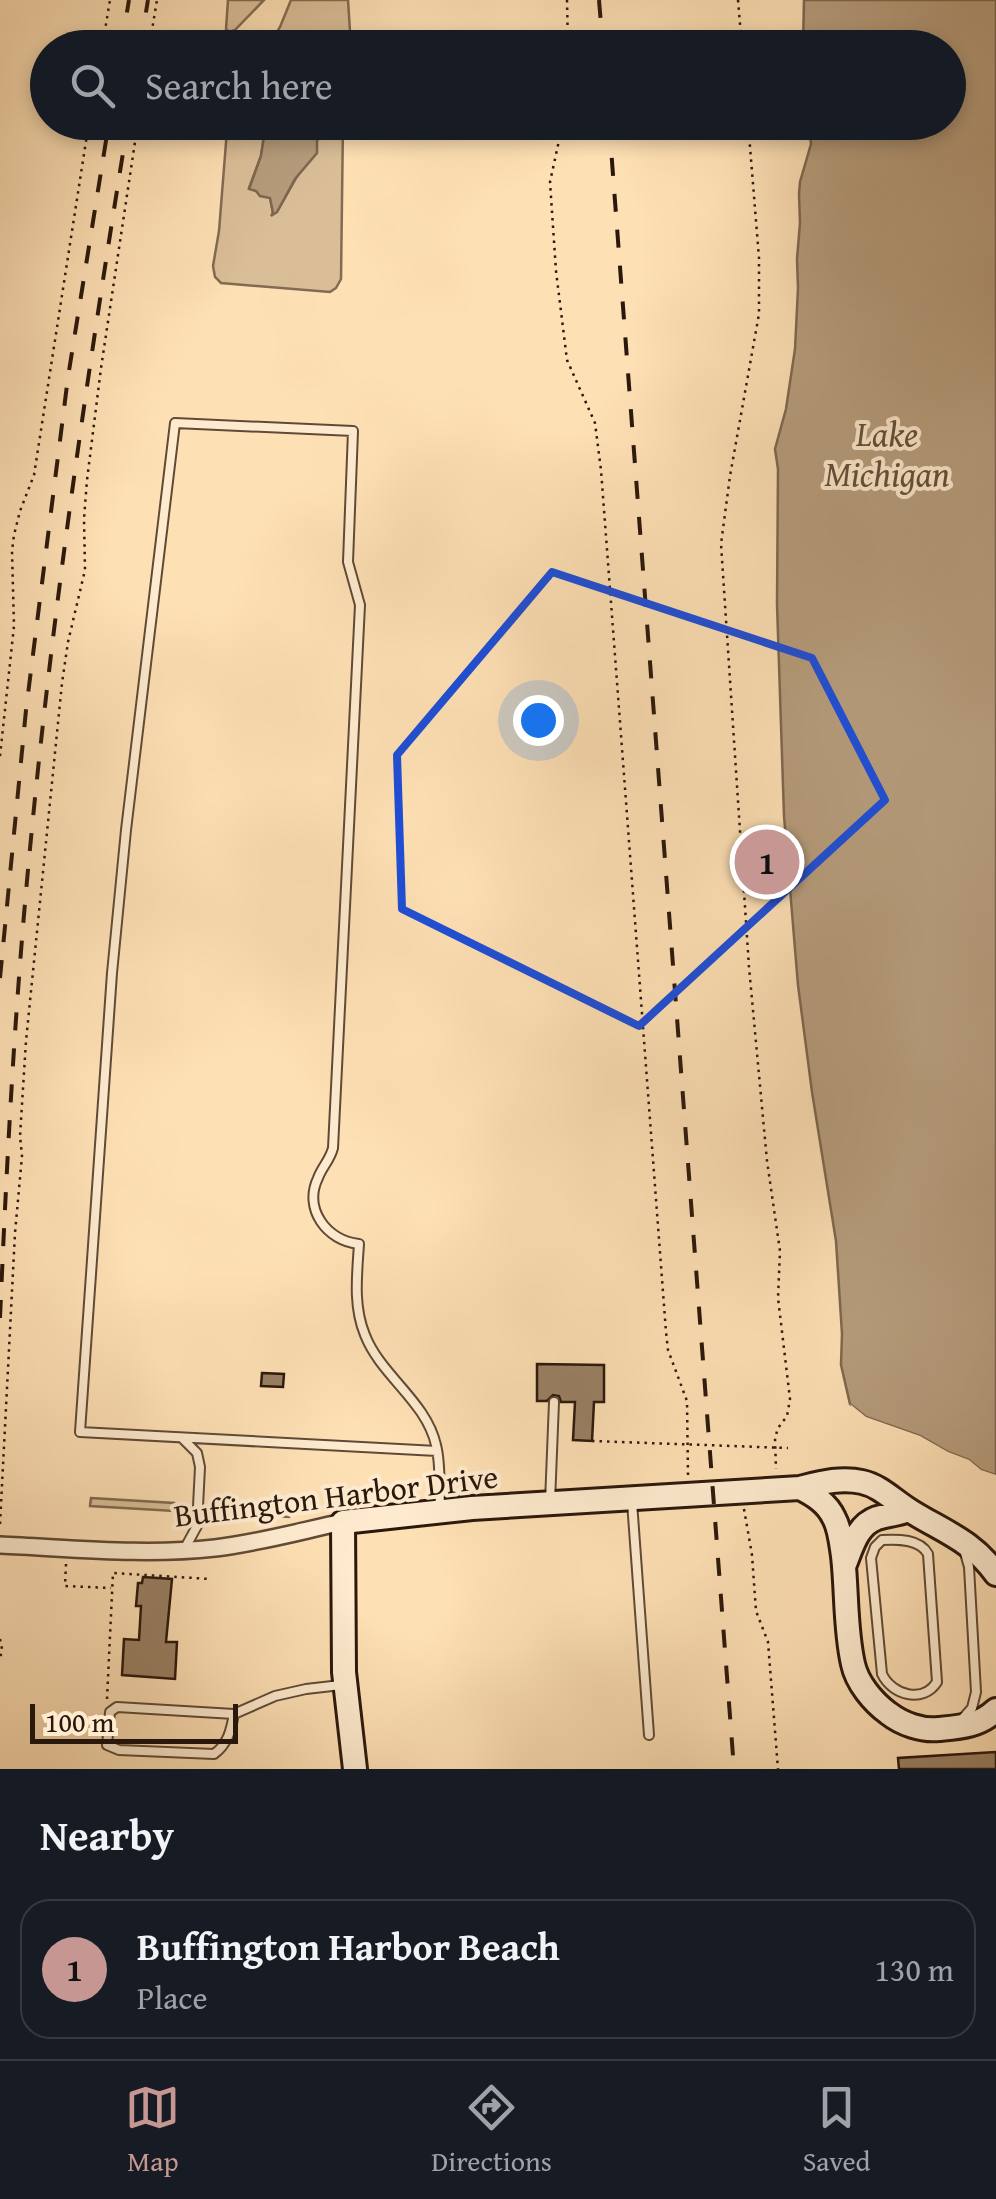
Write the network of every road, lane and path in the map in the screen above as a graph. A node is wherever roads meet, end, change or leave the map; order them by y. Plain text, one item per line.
1 (110, 0) edge
2 (157, 0) edge
3 (567, 0) edge
4 (738, 0) edge
5 (105, 30) edge
6 (152, 30) edge
7 (568, 30) edge
8 (740, 30) edge
9 (86, 140) edge
10 (135, 140) edge
11 (558, 140) edge
12 (750, 140) edge
13 (0, 756) edge
14 (554, 1402) dead end
15 (182, 1438) junction
16 (592, 1441) dead end
17 (788, 1448) dead end
18 (437, 1451) junction
19 (788, 1489) junction
20 (742, 1492) junction
21 (688, 1496) junction
22 (632, 1498) junction
23 (550, 1503) junction
24 (909, 1510) junction
25 (440, 1511) junction
26 (343, 1522) junction
27 (0, 1524) edge
28 (938, 1526) junction
29 (0, 1545) edge
30 (923, 1546) junction
31 (183, 1550) junction
32 (66, 1562) dead end
33 (844, 1567) junction
34 (996, 1574) edge
35 (210, 1578) dead end
36 (112, 1588) junction
37 (0, 1639) edge
38 (0, 1658) edge
39 (345, 1684) junction
40 (909, 1694) junction
41 (113, 1709) junction
42 (996, 1710) edge
43 (902, 1711) junction
44 (234, 1714) junction
45 (946, 1728) junction
46 (649, 1735) dead end
47 (356, 1769) edge
48 (778, 1769) edge

1 - 5 path
2 - 6 path
3 - 7 path
4 - 8 path
9 - 13 path
10 - 27 path
11 - 21 path
12 - 19 path
14 - 23 lane
15 - 18 lane
15 - 18 lane
15 - 31 lane
16 - 17 path, bridge
18 - 25 lane
19 - 20 street, Buffington Harbor Drive
19 - 24 street, Buffington Harbor Drive
19 - 33 street
20 - 21 street, Buffington Harbor Drive
20 - 48 path
21 - 22 street, Buffington Harbor Drive
22 - 23 street, Buffington Harbor Drive
22 - 46 lane
23 - 25 street, Buffington Harbor Drive
24 - 28 street, Buffington Harbor Drive
24 - 33 street
25 - 26 street, Buffington Harbor Drive
26 - 31 street, Buffington Harbor Drive
26 - 39 street
28 - 30 lane
28 - 34 street, Buffington Harbor Drive
28 - 45 lane
29 - 31 street, Buffington Harbor Drive
30 - 40 lane
30 - 40 lane
32 - 36 path
33 - 43 street
35 - 36 path
36 - 41 path
37 - 38 path
39 - 44 lane
39 - 47 street
40 - 43 lane
41 - 44 lane
41 - 44 lane
42 - 45 street
43 - 45 street

